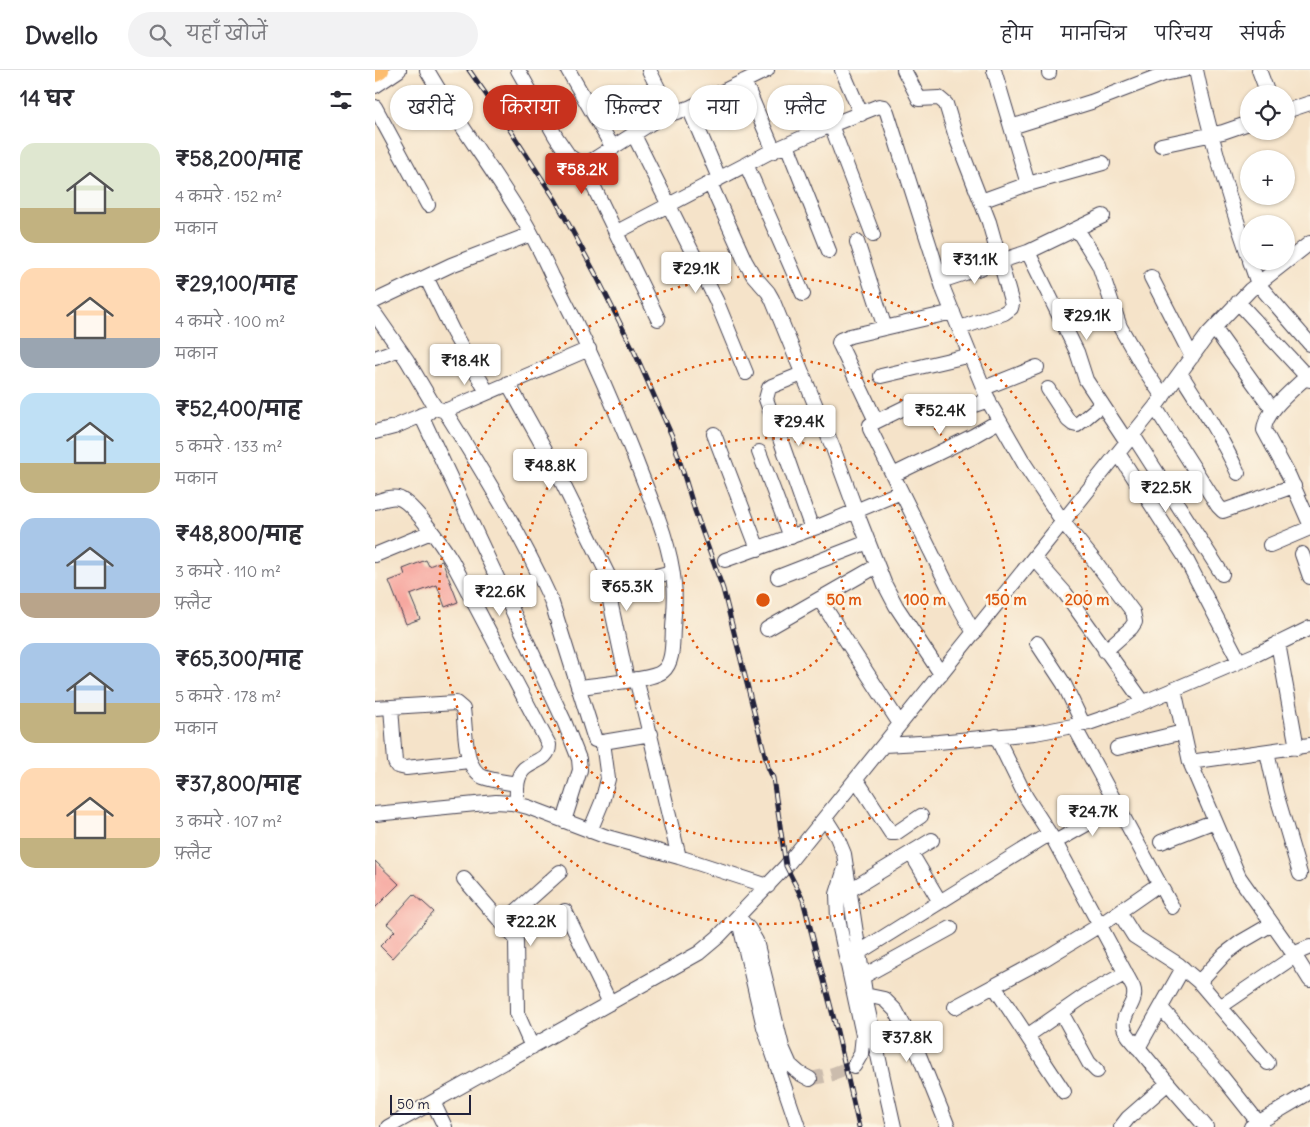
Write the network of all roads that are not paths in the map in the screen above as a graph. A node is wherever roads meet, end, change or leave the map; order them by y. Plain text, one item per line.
1 (380, 70) edge
2 (399, 70) edge
3 (427, 70) edge
4 (518, 70) edge
5 (568, 70) edge
6 (649, 70) edge
7 (767, 70) edge
8 (842, 70) edge
9 (904, 70) edge
10 (994, 70) edge
11 (1183, 70) edge
12 (1196, 70) edge
13 (1259, 70) edge
14 (375, 73) edge
15 (1146, 75) edge
16 (744, 81) junction
17 (657, 85) edge
18 (736, 85) edge
19 (1265, 85) edge
20 (375, 86) edge
21 (1310, 103) edge
22 (375, 107) edge
23 (689, 108) edge
24 (1295, 108) edge
25 (679, 111) edge
26 (861, 114) junction
27 (844, 120) edge
28 (1240, 126) edge
29 (1011, 127) junction
30 (643, 130) edge
31 (697, 130) edge
32 (820, 130) edge
33 (833, 130) edge
34 (1212, 134) junction
35 (634, 136) junction
36 (1161, 144) dead end
37 (787, 145) junction
38 (613, 148) junction
39 (773, 151) junction
40 (1103, 163) dead end
41 (746, 164) junction
42 (586, 168) junction
43 (714, 180) junction
44 (1028, 184) junction
45 (981, 200) junction
46 (669, 204) junction
47 (428, 205) dead end
48 (1103, 216) dead end
49 (1077, 229) junction
50 (1240, 231) edge
51 (617, 232) junction
52 (531, 234) junction
53 (873, 235) dead end
54 (857, 242) dead end
55 (1308, 250) edge
56 (829, 251) dead end
57 (1028, 252) junction
58 (1000, 262) junction
59 (1253, 270) edge
60 (427, 277) junction
61 (1151, 277) dead end
62 (941, 281) junction
63 (1258, 284) junction
64 (803, 294) dead end
65 (375, 302) edge
66 (1238, 302) junction
67 (953, 312) junction
68 (375, 314) edge
69 (658, 319) dead end
70 (885, 328) junction
71 (960, 328) junction
72 (1214, 328) junction
73 (1310, 344) edge
74 (399, 349) junction
75 (589, 349) junction
76 (971, 355) junction
77 (1192, 357) junction
78 (375, 358) edge
79 (1037, 368) dead end
80 (746, 373) dead end
81 (1180, 373) junction
82 (803, 374) junction
83 (881, 376) dead end
84 (1309, 376) edge
85 (508, 383) junction
86 (1048, 389) dead end
87 (487, 392) junction
88 (986, 394) junction
89 (1159, 402) junction
90 (1102, 404) junction
91 (908, 406) dead end
92 (441, 409) junction
93 (1273, 410) junction
94 (421, 415) junction
95 (937, 418) dead end
96 (877, 421) junction
97 (999, 421) junction
98 (375, 432) edge
99 (714, 434) dead end
100 (1126, 444) junction
101 (759, 452) dead end
102 (1238, 473) dead end
103 (893, 475) junction
104 (1294, 486) junction
105 (901, 492) junction
106 (375, 502) edge
107 (855, 511) junction
108 (1063, 522) junction
109 (1310, 524) edge
110 (1310, 528) edge
111 (812, 529) junction
112 (431, 532) junction
113 (791, 536) junction
114 (868, 542) junction
115 (1270, 545) dead end
116 (757, 549) junction
117 (1302, 554) dead end
118 (375, 555) edge
119 (1034, 558) junction
120 (725, 560) dead end
121 (877, 566) junction
122 (672, 572) junction
123 (1222, 574) dead end
124 (778, 577) dead end
125 (1310, 577) edge
126 (614, 587) junction
127 (820, 600) junction
128 (1310, 628) edge
129 (767, 629) dead end
130 (974, 633) junction
131 (1037, 643) dead end
132 (1278, 643) junction
133 (1105, 651) junction
134 (1239, 661) junction
135 (941, 674) junction
136 (631, 680) junction
137 (579, 687) junction
138 (1174, 689) junction
139 (1143, 702) junction
140 (391, 707) junction
141 (375, 708) edge
142 (900, 724) junction
143 (1079, 725) junction
144 (1183, 732) junction
145 (651, 734) junction
146 (996, 736) junction
147 (603, 742) junction
148 (884, 745) junction
149 (1303, 746) edge
150 (1117, 748) dead end
151 (1267, 752) junction
152 (469, 761) junction
153 (1190, 762) junction
154 (856, 779) junction
155 (517, 784) junction
156 (517, 804) junction
157 (1117, 807) junction
158 (375, 814) edge
159 (921, 816) dead end
160 (825, 818) junction
161 (564, 821) junction
162 (1215, 821) junction
163 (590, 831) junction
164 (1052, 838) junction
165 (932, 840) dead end
166 (1161, 842) dead end
167 (911, 853) junction
168 (679, 857) junction
169 (845, 866) junction
170 (560, 872) dead end
171 (1300, 874) dead end
172 (464, 879) dead end
173 (1159, 884) junction
174 (768, 886) junction
175 (850, 890) junction
176 (940, 902) junction
177 (1172, 907) dead end
178 (565, 911) dead end
179 (1119, 912) junction
180 (738, 917) junction
181 (503, 923) junction
182 (1272, 924) junction
183 (1100, 925) junction
184 (951, 928) dead end
185 (1310, 947) edge
186 (858, 953) junction
187 (1295, 956) junction
188 (1183, 968) junction
189 (1126, 973) junction
190 (862, 977) junction
191 (1310, 980) edge
192 (1199, 982) junction
193 (995, 986) junction
194 (865, 995) junction
195 (610, 1003) junction
196 (955, 1007) dead end
197 (1220, 1007) junction
198 (1161, 1008) junction
199 (1061, 1012) junction
200 (1027, 1036) junction
201 (532, 1047) junction
202 (1138, 1048) junction
203 (1268, 1063) dead end
204 (854, 1066) dead end
205 (1097, 1071) dead end
206 (810, 1079) dead end
207 (1168, 1083) junction
208 (1064, 1092) dead end
209 (1310, 1092) edge
210 (433, 1102) junction
211 (1257, 1125) edge
212 (388, 1127) edge
213 (445, 1127) edge
214 (798, 1127) edge
215 (894, 1127) edge
216 (948, 1127) edge
217 (1121, 1127) edge
218 (1206, 1127) edge

1 - 14 main road
2 - 20 street
3 - 52 street
4 - 42 street
5 - 38 street
6 - 17 street
7 - 16 street
8 - 26 street
9 - 45 street
10 - 29 street
11 - 15 street
12 - 34 street
13 - 19 street
15 - 29 street
16 - 18 street
16 - 39 street
21 - 24 street
22 - 47 street
23 - 25 street
26 - 27 street
26 - 62 street
28 - 34 street
29 - 44 street
30 - 35 street
31 - 43 street
32 - 37 street
33 - 53 street
34 - 36 street
34 - 50 street
35 - 38 street
35 - 46 street
37 - 39 street
37 - 56 street
38 - 42 street
39 - 41 street
40 - 44 street
41 - 43 street
41 - 64 street
42 - 51 street
43 - 46 street
43 - 82 street
44 - 45 street
45 - 58 street
46 - 51 street
46 - 80 street
48 - 49 street
49 - 57 street
49 - 89 street
51 - 69 street
52 - 60 street
52 - 75 street
54 - 70 street
55 - 63 street
57 - 58 street
57 - 90 street
58 - 62 street
58 - 71 street
59 - 63 street
60 - 65 street
60 - 87 street
61 - 77 street
62 - 67 street
63 - 66 street
63 - 73 street
66 - 72 street
66 - 84 street
67 - 70 street
67 - 71 street
68 - 74 street
70 - 96 street
71 - 76 street
72 - 77 street
72 - 93 street
74 - 78 street
74 - 92 street
75 - 85 street
75 - 122 street
76 - 83 street
76 - 88 street
77 - 81 street
79 - 88 street
81 - 89 street
81 - 102 street
82 - 107 street
82 - 111 street
84 - 93 street
85 - 87 street
85 - 126 street
86 - 90 street
87 - 92 street
88 - 95 street
88 - 97 street
89 - 100 street
89 - 104 street
90 - 100 street
91 - 96 street
92 - 94 street
92 - 137 street
93 - 104 street
94 - 98 street
94 - 161 street
96 - 103 street
97 - 103 street
97 - 108 street
99 - 116 street
100 - 108 street
100 - 123 street
100 - 134 street
101 - 113 street
103 - 105 street
104 - 109 street
105 - 107 street
105 - 130 street
106 - 112 street
107 - 111 street
107 - 114 street
108 - 119 street
108 - 133 street
110 - 115 street
111 - 113 street
112 - 118 street
112 - 155 street
113 - 116 street
114 - 121 street
114 - 124 street
116 - 120 street
117 - 125 street
119 - 130 street
119 - 133 street
121 - 127 street
121 - 135 street
122 - 126 street
122 - 136 street
126 - 136 street
127 - 129 street
127 - 142 street
128 - 132 street
130 - 135 street
131 - 143 street
132 - 134 street
132 - 149 street
133 - 139 street
134 - 138 street
135 - 142 street
136 - 137 street
136 - 145 street
137 - 147 street
138 - 139 street
138 - 144 street
139 - 143 street
140 - 141 street
140 - 152 street
140 - 152 street
142 - 148 street
143 - 146 street
143 - 157 street
144 - 150 street
144 - 153 street
145 - 147 street
145 - 168 street
146 - 148 street
146 - 164 street
147 - 163 street
148 - 154 street
149 - 151 street
151 - 153 street
151 - 171 street
152 - 155 street
153 - 162 street
154 - 159 street
154 - 160 street
155 - 156 street
156 - 158 street
156 - 161 street
157 - 164 street
157 - 173 street
160 - 169 street
160 - 174 street
161 - 163 street
162 - 166 street
162 - 182 street
163 - 168 street
164 - 176 street
164 - 183 street
165 - 167 street
167 - 175 street
167 - 176 street
168 - 174 street
169 - 175 street
169 - 204 street
170 - 181 street
172 - 181 street
173 - 177 street
173 - 179 street
174 - 180 street
175 - 186 street
176 - 186 street
178 - 195 street
179 - 183 street
179 - 188 street
180 - 195 street
180 - 206 street
180 - 214 street
181 - 201 street
182 - 187 street
182 - 192 street
183 - 189 street
183 - 193 street
184 - 190 street
185 - 187 street
186 - 190 street
187 - 191 street
187 - 197 street
188 - 192 street
188 - 198 street
189 - 199 street
189 - 202 street
190 - 194 street
192 - 197 street
193 - 196 street
193 - 200 street
194 - 215 street
194 - 216 street
195 - 201 street
197 - 203 street
198 - 202 street
198 - 211 street
199 - 200 street
199 - 205 street
200 - 208 street
201 - 210 street
202 - 207 street
207 - 217 street
207 - 218 street
209 - 211 street
210 - 212 street
210 - 213 street

